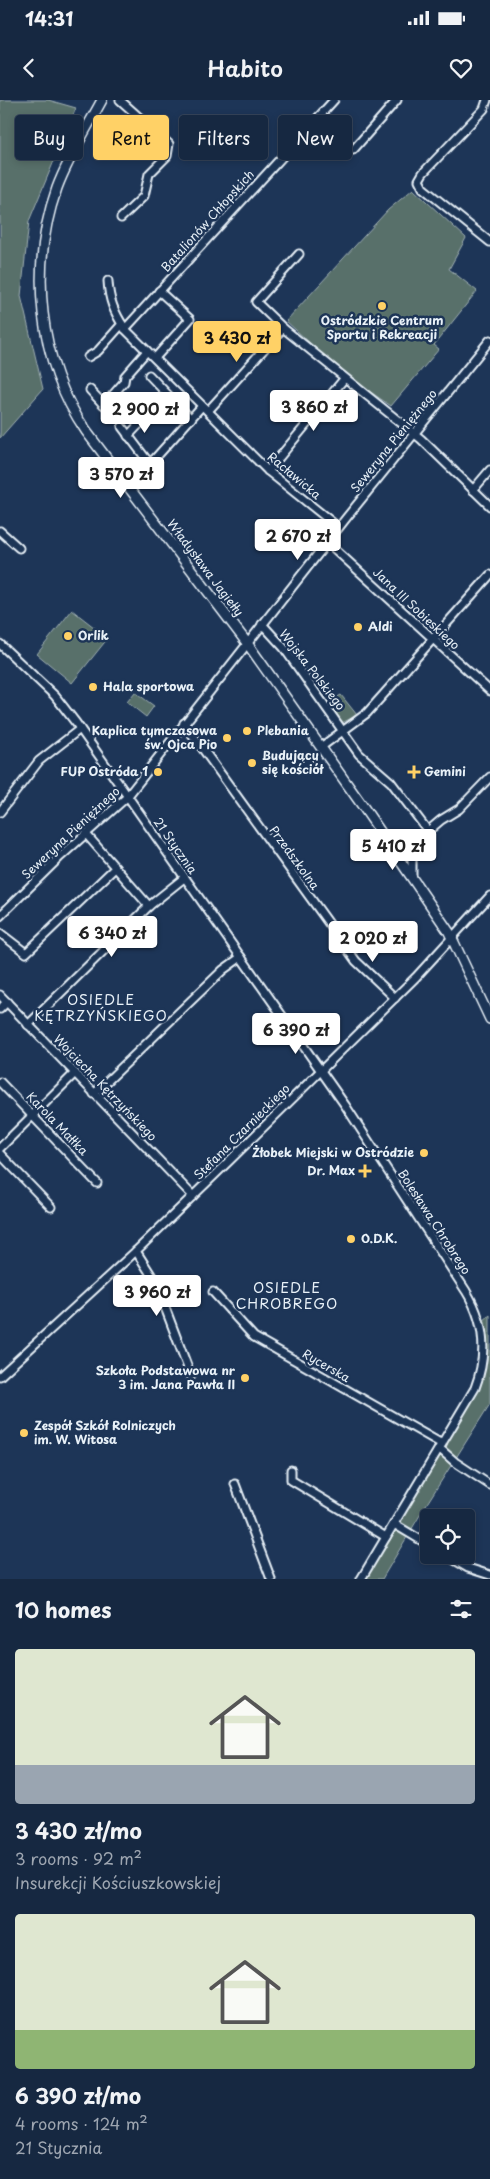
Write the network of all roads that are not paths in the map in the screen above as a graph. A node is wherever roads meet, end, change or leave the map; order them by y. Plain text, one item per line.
1 (102, 100) edge
2 (120, 100) edge
3 (334, 100) edge
4 (397, 100) edge
5 (487, 100) edge
6 (353, 150) dead end
7 (121, 218) dead end
8 (490, 242) edge
9 (299, 254) dead end
10 (108, 281) dead end
11 (159, 291) junction
12 (123, 326) junction
13 (283, 328) junction
14 (490, 340) edge
15 (147, 352) junction
16 (88, 357) dead end
17 (155, 358) junction
18 (149, 376) dead end
19 (344, 379) junction
20 (90, 390) dead end
21 (205, 409) junction
22 (146, 417) dead end
23 (191, 418) junction
24 (122, 427) dead end
25 (414, 433) junction
26 (128, 436) junction
27 (490, 470) edge
28 (268, 471) junction
29 (474, 490) junction
30 (490, 506) edge
31 (338, 527) junction
32 (0, 531) edge
33 (326, 542) junction
34 (19, 548) dead end
35 (490, 575) edge
36 (262, 624) junction
37 (433, 640) junction
38 (246, 643) junction
39 (0, 644) edge
40 (490, 692) edge
41 (184, 723) junction
42 (80, 729) junction
43 (344, 730) junction
44 (321, 747) junction
45 (490, 777) edge
46 (126, 797) junction
47 (0, 812) edge
48 (428, 831) junction
49 (86, 834) junction
50 (115, 868) junction
51 (184, 878) junction
52 (413, 880) junction
53 (490, 896) edge
54 (149, 906) junction
55 (0, 916) edge
56 (0, 933) edge
57 (452, 937) junction
58 (241, 957) junction
59 (0, 995) edge
60 (394, 998) junction
61 (7, 1002) junction
62 (0, 1009) edge
63 (490, 1019) edge
64 (28, 1025) junction
65 (320, 1071) junction
66 (75, 1073) junction
67 (0, 1082) edge
68 (94, 1094) junction
69 (32, 1115) junction
70 (0, 1148) edge
71 (0, 1154) edge
72 (97, 1183) dead end
73 (193, 1196) junction
74 (51, 1207) dead end
75 (136, 1251) junction
76 (213, 1292) dead end
77 (0, 1376) edge
78 (191, 1376) dead end
79 (440, 1446) junction
80 (292, 1470) dead end
81 (235, 1484) dead end
82 (490, 1485) edge
83 (394, 1524) junction
84 (386, 1537) junction
85 (420, 1540) edge
86 (461, 1564) edge
87 (490, 1575) edge
88 (271, 1579) edge
89 (361, 1579) edge

1 - 38 main road, Władysława Jagiełły
2 - 7 street
3 - 11 street, Batalionów Chłopskich
4 - 6 street
5 - 8 street
9 - 13 street
10 - 12 street, Racławicka
11 - 12 street, Batalionów Chłopskich
11 - 17 street
12 - 15 street, Racławicka
12 - 16 street, Batalionów Chłopskich
13 - 19 street
13 - 21 street
14 - 25 street, Seweryna Pieniężnego
15 - 17 street, Racławicka
15 - 20 street
17 - 21 street, Racławicka
18 - 23 street
19 - 25 street
19 - 28 street
21 - 23 street
21 - 28 street, Racławicka
22 - 26 street
23 - 26 street
24 - 26 street
25 - 29 street
25 - 31 street, Seweryna Pieniężnego
27 - 29 street
28 - 31 street, Racławicka
29 - 30 street
31 - 33 street, Seweryna Pieniężnego
32 - 34 street
33 - 36 street, Seweryna Pieniężnego
33 - 37 street, Jana III Sobieskiego
35 - 37 street, Wojska Polskiego
36 - 38 street, Seweryna Pieniężnego
36 - 43 street, Wojska Polskiego
37 - 40 street, Jana III Sobieskiego
37 - 43 street, Wojska Polskiego
38 - 41 street, Seweryna Pieniężnego
38 - 44 main road, Władysława Jagiełły
39 - 42 street, 21 Stycznia
41 - 46 street, Seweryna Pieniężnego
41 - 60 street, Przedszkolna
42 - 46 street, 21 Stycznia
42 - 47 street
43 - 44 street, Wojska Polskiego
43 - 48 street
44 - 52 main road, Władysława Jagiełły
45 - 48 street
46 - 49 street, Seweryna Pieniężnego
46 - 51 street, 21 Stycznia
48 - 52 street
49 - 50 street
49 - 55 street, Seweryna Pieniężnego
50 - 54 street
50 - 56 street
51 - 54 street
51 - 58 street, 21 Stycznia
52 - 57 main road, Władysława Jagiełły
53 - 57 street, Stefana Czarnieckiego
54 - 64 street
57 - 60 street, Stefana Czarnieckiego
57 - 63 main road, Władysława Jagiełły
58 - 65 street, 21 Stycznia
58 - 68 street
59 - 61 street, Wojciecha Kętrzyńskiego
60 - 65 street, Stefana Czarnieckiego
61 - 62 street
61 - 64 street, Wojciecha Kętrzyńskiego
64 - 66 street, Wojciecha Kętrzyńskiego
65 - 73 street, Stefana Czarnieckiego
65 - 79 street, Bolesława Chrobrego
66 - 68 street, Wojciecha Kętrzyńskiego
66 - 69 street
67 - 69 street, Karola Małłka
68 - 73 street, Wojciecha Kętrzyńskiego
69 - 70 street
69 - 72 street, Karola Małłka
71 - 74 street
73 - 75 street, Stefana Czarnieckiego
75 - 77 street, Stefana Czarnieckiego
75 - 78 street
76 - 79 street, Rycerska
79 - 82 street, Rycerska
79 - 83 street, Bolesława Chrobrego
80 - 84 street
81 - 88 street
83 - 84 street, Bolesława Chrobrego
83 - 85 street
84 - 89 street, Bolesława Chrobrego
86 - 87 street

